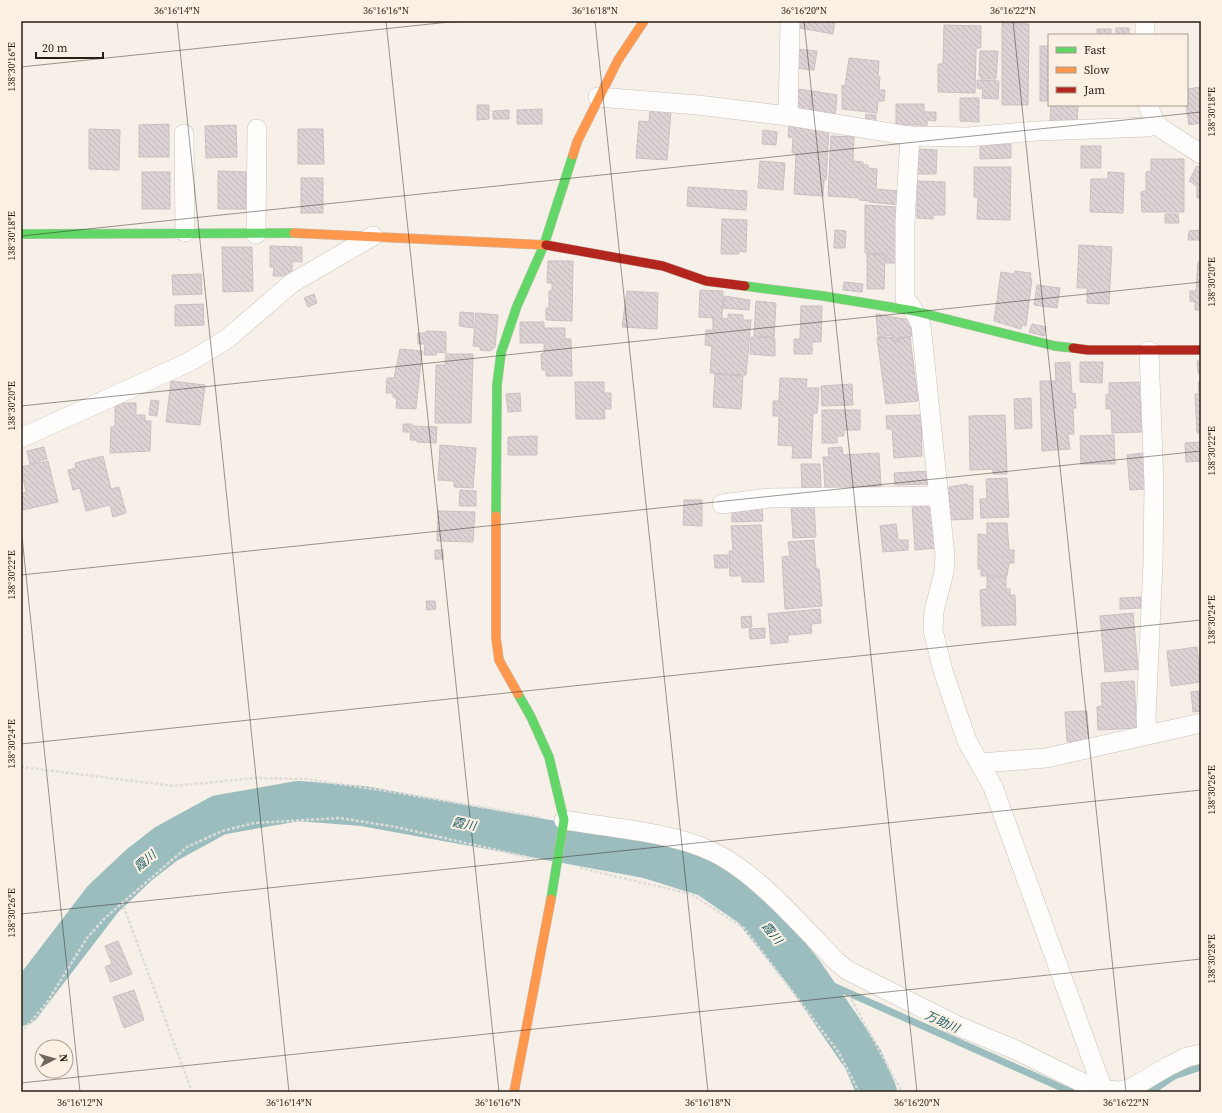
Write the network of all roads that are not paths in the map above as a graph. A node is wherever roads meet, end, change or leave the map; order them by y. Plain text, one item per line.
1 (644, 21) edge
2 (790, 21) edge
3 (1145, 21) edge
4 (1144, 34) edge
5 (598, 97) junction
6 (1148, 106) edge
7 (788, 116) junction
8 (1155, 123) junction
9 (257, 129) dead end
10 (184, 134) dead end
11 (910, 136) junction
12 (1201, 154) edge
13 (185, 232) junction
14 (21, 234) edge
15 (256, 234) junction
16 (373, 236) junction
17 (544, 245) junction
18 (914, 311) junction
19 (1201, 350) edge
20 (1148, 351) junction
21 (21, 438) edge
22 (939, 496) junction
23 (722, 504) dead end
24 (1201, 723) edge
25 (1147, 735) junction
26 (980, 763) junction
27 (564, 825) junction
28 (1201, 1054) edge
29 (1103, 1090) junction
30 (514, 1092) edge

1 - 5 street
2 - 7 street
3 - 4 street
5 - 7 street
5 - 17 street
6 - 8 street
7 - 11 street
8 - 11 street
8 - 12 street
9 - 15 street
10 - 13 street
11 - 18 street
13 - 14 street
13 - 15 street
15 - 16 street
16 - 17 street
16 - 21 street
17 - 18 street
17 - 27 street
18 - 20 street
18 - 22 street
19 - 20 street
20 - 25 street
22 - 23 street
22 - 26 street
24 - 25 street
25 - 26 street
26 - 29 street
27 - 29 street
27 - 30 street
28 - 29 street

